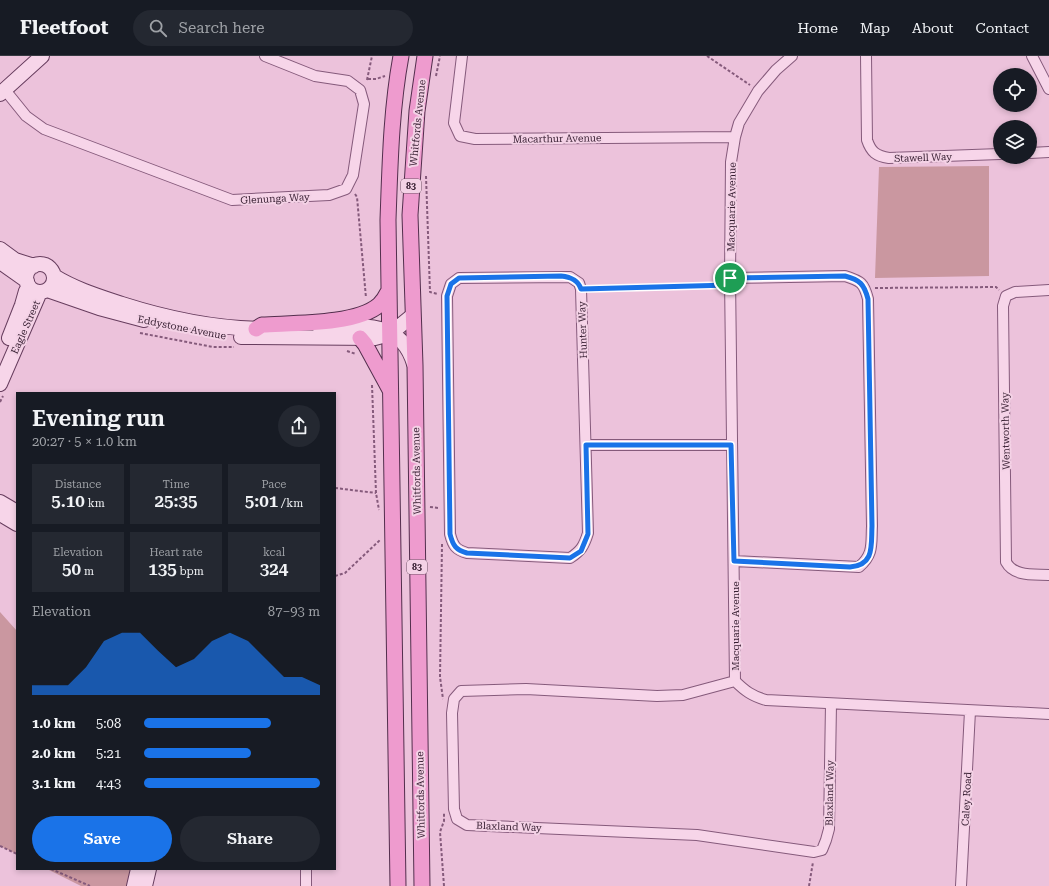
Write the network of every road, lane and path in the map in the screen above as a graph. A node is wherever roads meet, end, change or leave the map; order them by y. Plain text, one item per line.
1 (42, 56) edge
2 (265, 56) edge
3 (372, 56) edge
4 (401, 56) edge
5 (425, 56) edge
6 (440, 56) edge
7 (462, 56) edge
8 (707, 56) edge
9 (792, 56) edge
10 (866, 56) edge
11 (1032, 56) edge
12 (436, 79) dead end
13 (1049, 89) edge
14 (758, 91) junction
15 (3, 92) edge
16 (361, 94) junction
17 (735, 137) junction
18 (1049, 152) edge
19 (1037, 153) edge
20 (993, 154) edge
21 (426, 170) dead end
22 (349, 184) junction
23 (0, 249) edge
24 (0, 262) edge
25 (37, 262) junction
26 (55, 271) junction
27 (730, 281) junction
28 (36, 287) junction
29 (581, 289) junction
30 (865, 289) junction
31 (1049, 290) edge
32 (388, 292) junction
33 (1006, 296) junction
34 (364, 301) dead end
35 (438, 302) dead end
36 (412, 316) junction
37 (256, 329) junction
38 (133, 331) dead end
39 (390, 332) junction
40 (360, 338) junction
41 (236, 347) dead end
42 (343, 350) dead end
43 (359, 355) dead end
44 (0, 360) edge
45 (415, 366) junction
46 (0, 384) edge
47 (372, 384) dead end
48 (392, 393) junction
49 (586, 445) junction
50 (731, 445) junction
51 (336, 488) edge
52 (0, 502) edge
53 (16, 511) edge
54 (0, 514) edge
55 (16, 523) edge
56 (384, 536) dead end
57 (442, 538) dead end
58 (734, 561) junction
59 (336, 576) edge
60 (1049, 576) edge
61 (735, 681) junction
62 (443, 702) dead end
63 (831, 704) junction
64 (970, 711) junction
65 (1049, 714) edge
66 (444, 806) dead end
67 (0, 846) edge
68 (814, 852) junction
69 (16, 854) edge
70 (53, 870) edge
71 (138, 870) edge
72 (149, 870) edge
73 (306, 870) edge
74 (90, 886) edge
75 (134, 886) edge
76 (145, 886) edge
77 (306, 886) edge
78 (398, 886) edge
79 (422, 886) edge
80 (444, 886) edge
81 (809, 886) edge
82 (961, 886) edge

1 - 15 main road
2 - 16 street
3 - 16 path
4 - 32 main road, 83
5 - 36 main road, Whitfords Avenue / 83
6 - 12 path
7 - 17 street, Macarthur Avenue
8 - 14 path
9 - 14 street, Macquarie Avenue
10 - 20 street, Stawell Way
11 - 13 street
14 - 17 street, Macquarie Avenue
15 - 22 street, Glenunga Way
16 - 22 street
17 - 27 street, Macquarie Avenue
18 - 19 street
21 - 35 path
22 - 34 path
23 - 25 main road
24 - 28 main road, Eddystone Avenue
25 - 26 path
25 - 26 main road, Eddystone Avenue
25 - 28 main road
26 - 28 main road
26 - 37 main road, Eddystone Avenue
27 - 29 path
27 - 30 street
27 - 50 street, Macquarie Avenue
28 - 40 main road, Eddystone Avenue
28 - 44 main road, Eagle Street
28 - 46 main road, Eagle Street
29 - 49 street, Hunter Way
29 - 49 street, Hunter Way
30 - 33 path
30 - 58 street
31 - 33 street
32 - 37 main road
32 - 39 main road, 83
33 - 60 street, Wentworth Way
36 - 39 main road, Eddystone Avenue
36 - 45 main road, Whitfords Avenue / 83
37 - 39 main road, Eddystone Avenue
38 - 41 path
39 - 40 main road, Eddystone Avenue
39 - 45 main road
39 - 48 main road, 83
40 - 48 main road
42 - 43 path
45 - 79 main road, Whitfords Avenue / 83
47 - 51 path
48 - 78 main road, 83
49 - 50 street
50 - 58 street, Macquarie Avenue
52 - 53 main road
54 - 55 main road
56 - 59 path
57 - 62 path
58 - 61 street, Macquarie Avenue
61 - 63 street, Macquarie Avenue
61 - 68 street, Blaxland Way
63 - 64 street, Macquarie Avenue
63 - 68 street, Blaxland Way
64 - 65 street, Macquarie Avenue
64 - 82 street, Caley Road
66 - 80 path
67 - 69 path
68 - 81 path
70 - 74 path
71 - 75 main road
72 - 76 main road
73 - 77 street

